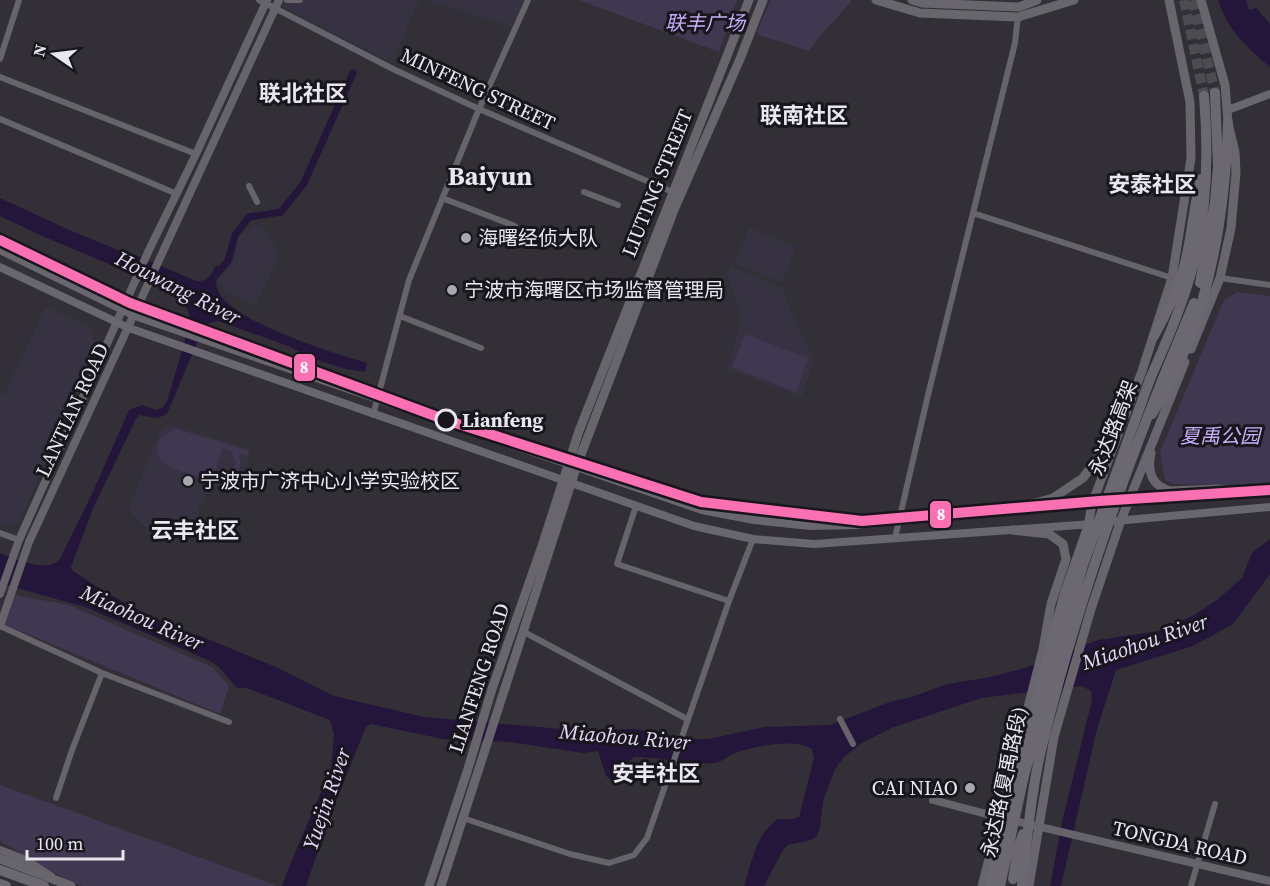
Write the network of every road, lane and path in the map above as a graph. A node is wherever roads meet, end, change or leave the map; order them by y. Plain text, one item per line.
1 (19, 0) edge
2 (287, 0) edge
3 (300, 0) edge
4 (528, 0) edge
5 (749, 0) edge
6 (763, 0) edge
7 (876, 0) edge
8 (912, 0) edge
9 (1037, 0) edge
10 (1074, 0) edge
11 (1169, 0) edge
12 (1201, 0) edge
13 (264, 1) edge
14 (278, 4) edge
15 (1019, 6) junction
16 (1018, 17) junction
17 (0, 60) edge
18 (0, 77) edge
19 (1215, 93) tunnel mouth
20 (1270, 94) edge
21 (1204, 96) tunnel mouth
22 (479, 109) junction
23 (1228, 110) junction
24 (0, 119) edge
25 (1228, 123) junction
26 (1207, 150) junction
27 (196, 154) junction
28 (249, 186) dead end
29 (584, 192) dead end
30 (177, 194) junction
31 (676, 194) junction
32 (442, 198) junction
33 (257, 202) dead end
34 (618, 205) dead end
35 (973, 213) junction
36 (515, 226) dead end
37 (0, 250) edge
38 (0, 267) edge
39 (1172, 278) junction
40 (1220, 279) junction
41 (1270, 285) edge
42 (122, 310) junction
43 (135, 316) junction
44 (400, 316) junction
45 (116, 323) junction
46 (129, 328) junction
47 (1154, 336) junction
48 (481, 348) dead end
49 (1146, 375) junction
50 (1166, 385) junction
51 (377, 400) junction
52 (373, 415) junction
53 (1155, 434) junction
54 (571, 467) junction
55 (567, 482) junction
56 (1270, 491) edge
57 (1247, 493) junction
58 (1128, 503) junction
59 (1092, 504) junction
60 (636, 506) junction
61 (1270, 507) edge
62 (1010, 510) junction
63 (898, 520) junction
64 (1121, 520) junction
65 (1089, 525) junction
66 (1012, 530) junction
67 (0, 533) edge
68 (895, 538) junction
69 (753, 539) junction
70 (19, 540) junction
71 (0, 594) edge
72 (729, 601) junction
73 (0, 626) edge
74 (524, 632) junction
75 (102, 674) junction
76 (687, 718) junction
77 (840, 719) dead end
78 (229, 722) dead end
79 (853, 744) dead end
80 (472, 772) junction
81 (56, 798) dead end
82 (933, 800) dead end
83 (1215, 804) dead end
84 (1029, 817) junction
85 (463, 818) junction
86 (998, 818) junction
87 (1012, 820) junction
88 (1039, 826) junction
89 (0, 850) edge
90 (0, 859) edge
91 (1197, 864) junction
92 (0, 870) edge
93 (1270, 881) edge
94 (1002, 883) edge
95 (0, 884) edge
96 (67, 884) edge
97 (6, 886) edge
98 (44, 886) edge
99 (429, 886) edge
100 (441, 886) edge
101 (982, 886) edge
102 (990, 886) edge
103 (1012, 886) edge
104 (1022, 886) edge
105 (1029, 886) edge
106 (1191, 886) edge

1 - 17 street
2 - 3 street
4 - 22 street
5 - 31 main road, LIUTING STREET
6 - 31 main road, LIUTING STREET
7 - 16 main road
8 - 15 main road
9 - 15 main road
10 - 16 main road
11 - 39 main road
12 - 23 main road
13 - 14 street, MINFENG STREET
13 - 27 street
14 - 22 street, MINFENG STREET
14 - 43 street, LANTIAN ROAD
15 - 16 street
16 - 35 street
18 - 27 street
19 - 50 highway, 永达路高架
20 - 23 main road
21 - 26 highway, 永达路高架
22 - 31 street, MINFENG STREET
22 - 32 street
23 - 25 main road
24 - 30 street
25 - 40 main road
25 - 50 highway
26 - 47 highway
26 - 49 highway, 永达路高架
27 - 30 street
28 - 33 street
29 - 34 street
30 - 42 street, LANTIAN ROAD
31 - 54 main road, LIUTING STREET
32 - 36 street
32 - 44 street
35 - 39 street
35 - 63 street
37 - 42 main road
38 - 45 main road
39 - 47 main road
40 - 41 street
40 - 53 main road
42 - 43 main road
42 - 45 street, LANTIAN ROAD
43 - 46 street, LANTIAN ROAD
43 - 51 main road
44 - 48 street
44 - 51 street
45 - 46 main road
45 - 70 street, LANTIAN ROAD
46 - 52 main road
46 - 73 street, LANTIAN ROAD
47 - 49 main road
49 - 59 main road
49 - 62 main road
49 - 94 highway, 永达路高架, bridge
50 - 84 highway, 永达路高架, bridge
51 - 52 street
51 - 54 main road
52 - 55 main road
53 - 57 main road
53 - 58 main road
54 - 55 main road, LIUTING STREET
54 - 63 main road
55 - 60 main road
55 - 74 main road, LIANFENG ROAD
55 - 80 main road, LIANFENG ROAD
56 - 57 main road
57 - 58 main road
58 - 59 main road
58 - 64 main road
59 - 62 main road
59 - 65 main road
60 - 69 main road
60 - 72 street
61 - 64 main road
62 - 63 main road
63 - 68 street
64 - 65 main road
64 - 88 main road, 永达路(夏禹路段)
65 - 66 main road
65 - 87 main road, 永达路(夏禹路段), bridge
65 - 102 highway, bridge
66 - 68 main road
66 - 86 main road
67 - 70 street
68 - 69 main road
69 - 72 street
70 - 71 street, LANTIAN ROAD
72 - 76 street
73 - 75 street
74 - 76 street
74 - 80 main road, LIANFENG ROAD
75 - 78 street
75 - 81 street
76 - 85 street
77 - 79 street
80 - 85 main road, LIANFENG ROAD
80 - 99 main road, LIANFENG ROAD
82 - 86 street, TONGDA ROAD
83 - 91 street
84 - 103 highway, bridge
84 - 104 highway, bridge
85 - 100 main road, LIANFENG ROAD
86 - 87 street, TONGDA ROAD
86 - 101 main road
87 - 88 street, TONGDA ROAD
87 - 94 main road, 永达路(夏禹路段)
88 - 91 street, TONGDA ROAD
88 - 105 main road, 永达路(夏禹路段)
89 - 96 street
90 - 96 main road
91 - 93 street, TONGDA ROAD
91 - 106 street
92 - 98 highway
95 - 97 highway

